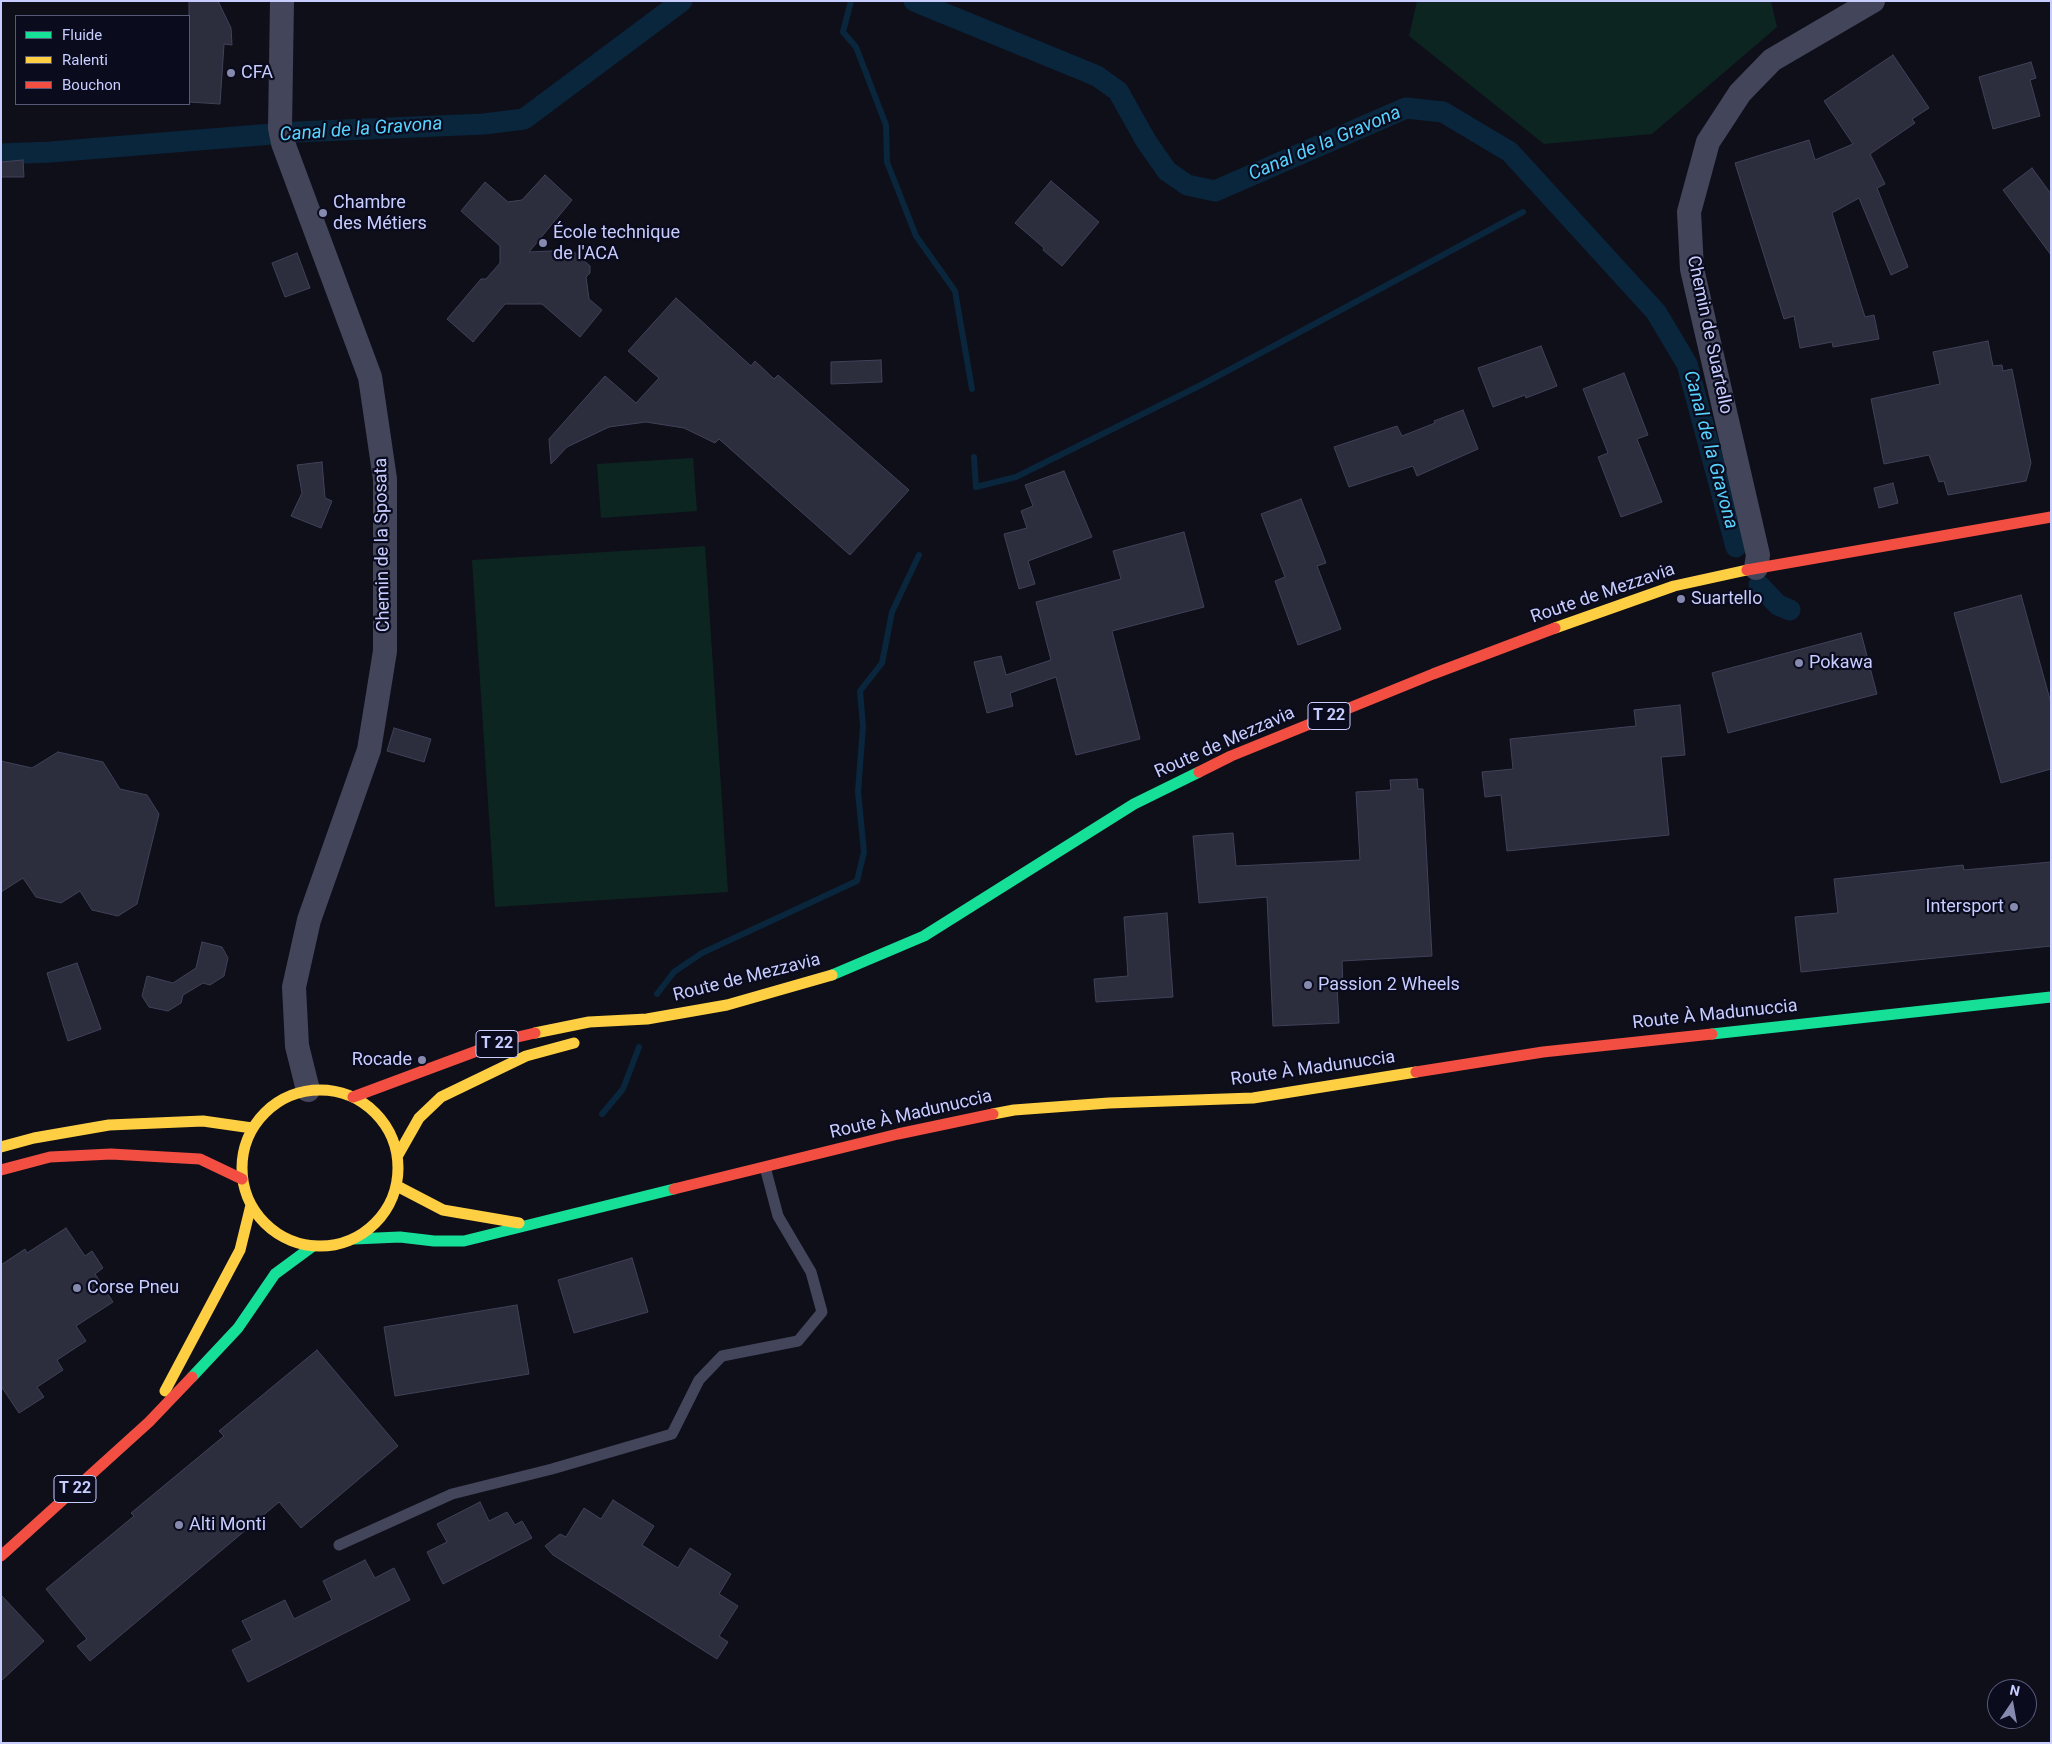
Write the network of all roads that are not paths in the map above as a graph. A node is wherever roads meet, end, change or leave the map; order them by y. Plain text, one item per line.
1 (282, 1) edge
2 (1872, 1) edge
3 (2051, 517) edge
4 (1756, 568) junction
5 (2051, 997) edge
6 (647, 1019) junction
7 (611, 1032) dead end
8 (584, 1040) dead end
9 (308, 1090) junction
10 (353, 1097) junction
11 (252, 1128) junction
12 (1, 1147) edge
13 (398, 1155) junction
14 (765, 1167) junction
15 (1, 1170) edge
16 (242, 1179) junction
17 (397, 1186) junction
18 (251, 1205) junction
19 (530, 1225) junction
20 (354, 1239) junction
21 (313, 1246) junction
22 (149, 1422) junction
23 (339, 1545) dead end
24 (1, 1556) edge

1 - 9 street, Chemin de la Sposata
2 - 4 street, Chemin de Suartello
3 - 4 main road, Route de Mezzavia / T 22
4 - 6 main road, Route de Mezzavia / T 22
5 - 14 main road, Route À Madunuccia
6 - 7 main road, Route de Mezzavia / T 22
6 - 10 main road, Route de Mezzavia / T 22
8 - 13 main road, T 22
9 - 10 main road
9 - 11 main road
10 - 13 main road
11 - 12 main road
11 - 16 main road
13 - 17 main road
14 - 19 main road, Route À Madunuccia
14 - 23 lane
15 - 16 main road
16 - 18 main road
17 - 19 main road, Route À Madunuccia
17 - 20 main road
18 - 21 main road
18 - 22 main road, T 22
19 - 20 main road, Route À Madunuccia
20 - 21 main road
21 - 22 main road, T 22
22 - 24 main road, T 22

